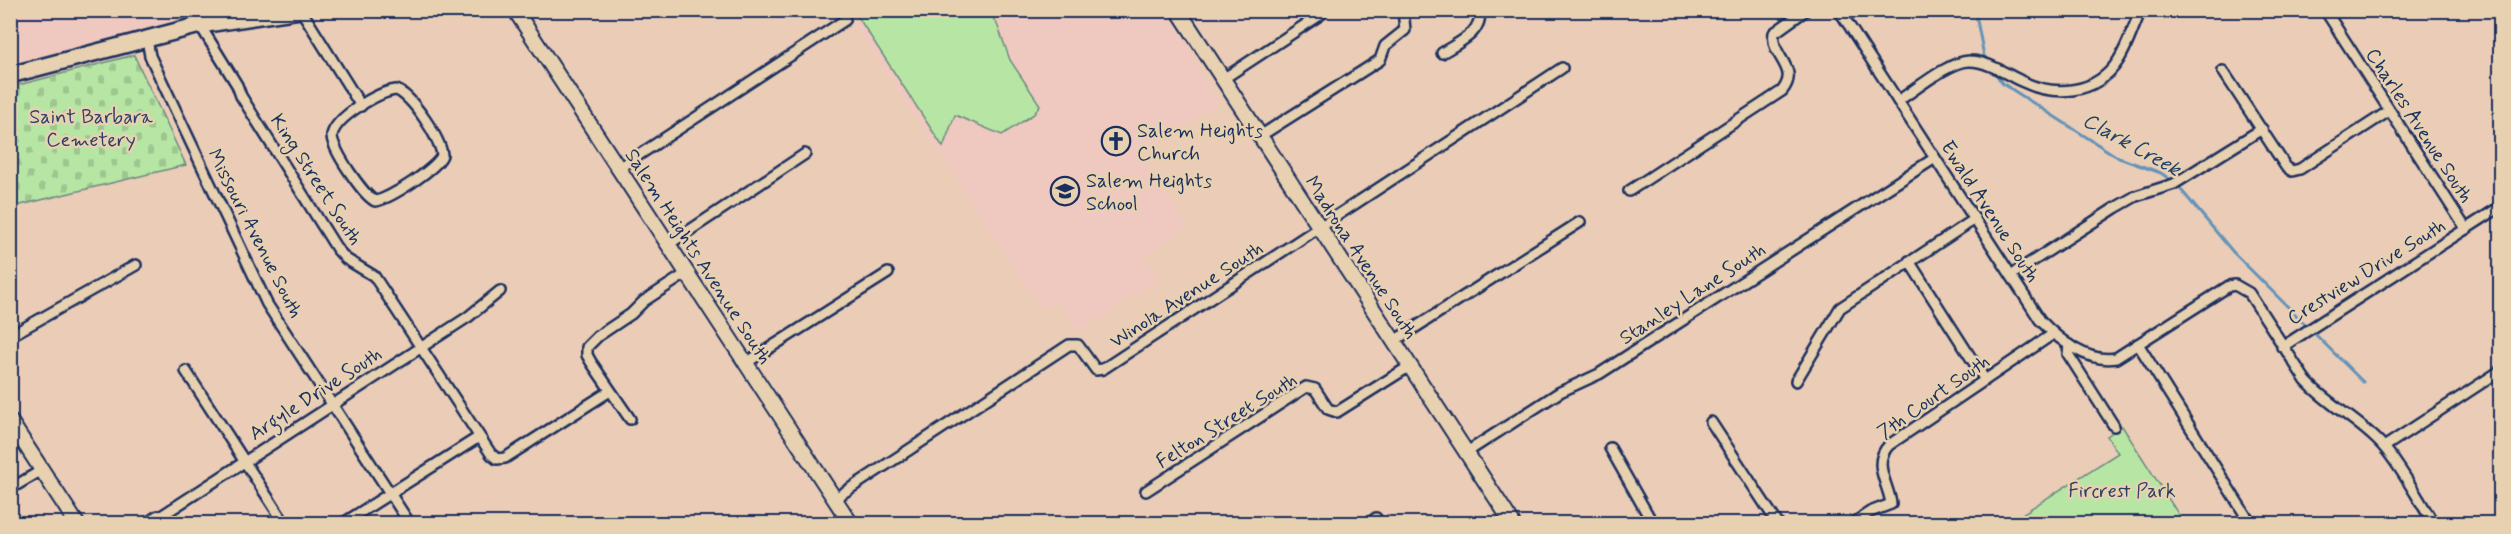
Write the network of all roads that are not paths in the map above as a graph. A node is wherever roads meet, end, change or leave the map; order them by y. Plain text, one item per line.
1 (300, 10) edge
2 (516, 10) edge
3 (1178, 10) edge
4 (1403, 10) edge
5 (1479, 10) edge
6 (1806, 10) edge
7 (1839, 10) edge
8 (2141, 10) edge
9 (2325, 10) edge
10 (1320, 15) dead end
11 (221, 16) edge
12 (845, 20) dead end
13 (200, 25) junction
14 (147, 39) junction
15 (1442, 53) dead end
16 (1562, 68) dead end
17 (2223, 71) dead end
18 (10, 75) edge
19 (1223, 79) junction
20 (1898, 100) junction
21 (361, 106) junction
22 (2389, 111) junction
23 (2262, 129) junction
24 (1260, 136) junction
25 (805, 154) dead end
26 (1935, 158) junction
27 (619, 168) junction
28 (1629, 190) dead end
29 (2500, 207) edge
30 (1975, 219) junction
31 (1580, 222) dead end
32 (1320, 228) junction
33 (2466, 230) junction
34 (669, 244) junction
35 (1910, 261) junction
36 (135, 265) dead end
37 (687, 273) junction
38 (888, 273) dead end
39 (2011, 275) junction
40 (500, 291) dead end
41 (2053, 334) junction
42 (10, 336) edge
43 (1394, 341) junction
44 (2138, 344) junction
45 (2069, 345) junction
46 (2282, 346) junction
47 (421, 348) junction
48 (746, 363) junction
49 (1410, 366) junction
50 (186, 371) dead end
51 (2500, 371) edge
52 (1985, 380) junction
53 (1796, 381) dead end
54 (610, 391) junction
55 (333, 404) junction
56 (630, 419) dead end
57 (10, 421) edge
58 (1711, 422) dead end
59 (2114, 426) dead end
60 (479, 437) junction
61 (2384, 447) junction
62 (1610, 448) dead end
63 (1467, 452) junction
64 (244, 462) junction
65 (42, 470) junction
66 (10, 489) edge
67 (1146, 491) dead end
68 (390, 493) junction
69 (834, 499) junction
70 (844, 521) edge
71 (156, 522) edge
72 (77, 524) edge
73 (285, 524) edge
74 (342, 524) edge
75 (410, 524) edge
76 (1513, 524) edge
77 (1653, 524) edge
78 (1778, 524) edge
79 (1852, 524) edge
80 (2251, 524) edge
81 (2434, 524) edge

1 - 11 main road
1 - 21 street
2 - 27 street, Salem Heights Avenue South
3 - 19 street, Madrona Avenue South
4 - 24 street
5 - 15 street
6 - 28 street
7 - 20 street, Ewald Avenue South
8 - 20 street
9 - 22 street, Charles Avenue South
10 - 19 street
11 - 13 main road
12 - 27 street
13 - 14 main road
13 - 47 street, King Street South
14 - 18 main road
14 - 55 street, Missouri Avenue South
16 - 32 street, Winola Avenue South
17 - 23 street
19 - 24 street, Madrona Avenue South
20 - 26 street, Ewald Avenue South
21 - 21 street
22 - 23 street
22 - 33 street, Charles Avenue South
23 - 39 street
24 - 32 street, Madrona Avenue South
25 - 34 street
26 - 30 street, Ewald Avenue South
26 - 63 street, Stanley Lane South
27 - 34 street, Salem Heights Avenue South
29 - 33 street, Crestview Drive South
30 - 35 street
30 - 39 street, Ewald Avenue South
31 - 43 street
32 - 43 street, Madrona Avenue South
32 - 69 street, Winola Avenue South
33 - 46 street, Crestview Drive South
34 - 37 street, Salem Heights Avenue South
35 - 52 street
35 - 53 street
36 - 42 street
37 - 48 street, Salem Heights Avenue South
37 - 54 street
38 - 48 street
39 - 41 street, Ewald Avenue South
40 - 47 street, Argyle Drive South
41 - 45 street, Ewald Avenue South
41 - 52 street, 7th Court South
43 - 49 street, Madrona Avenue South
44 - 45 street
44 - 46 street
44 - 80 street
45 - 59 street
46 - 61 street
47 - 55 street, Argyle Drive South
47 - 60 street, King Street South
48 - 69 street, Salem Heights Avenue South
49 - 63 street, Madrona Avenue South
49 - 67 street, Felton Street South
50 - 64 street
51 - 61 street
52 - 79 street, 7th Court South
54 - 56 street
54 - 60 street, King Street South
55 - 64 street, Argyle Drive South
55 - 68 street, Missouri Avenue South
57 - 65 street
58 - 78 street
60 - 68 street
61 - 81 street
62 - 77 street
63 - 76 street, Madrona Avenue South
64 - 71 street, Argyle Drive South
64 - 73 street
65 - 66 street
65 - 72 street
68 - 74 street
68 - 75 street, Missouri Avenue South
69 - 70 street, Salem Heights Avenue South

